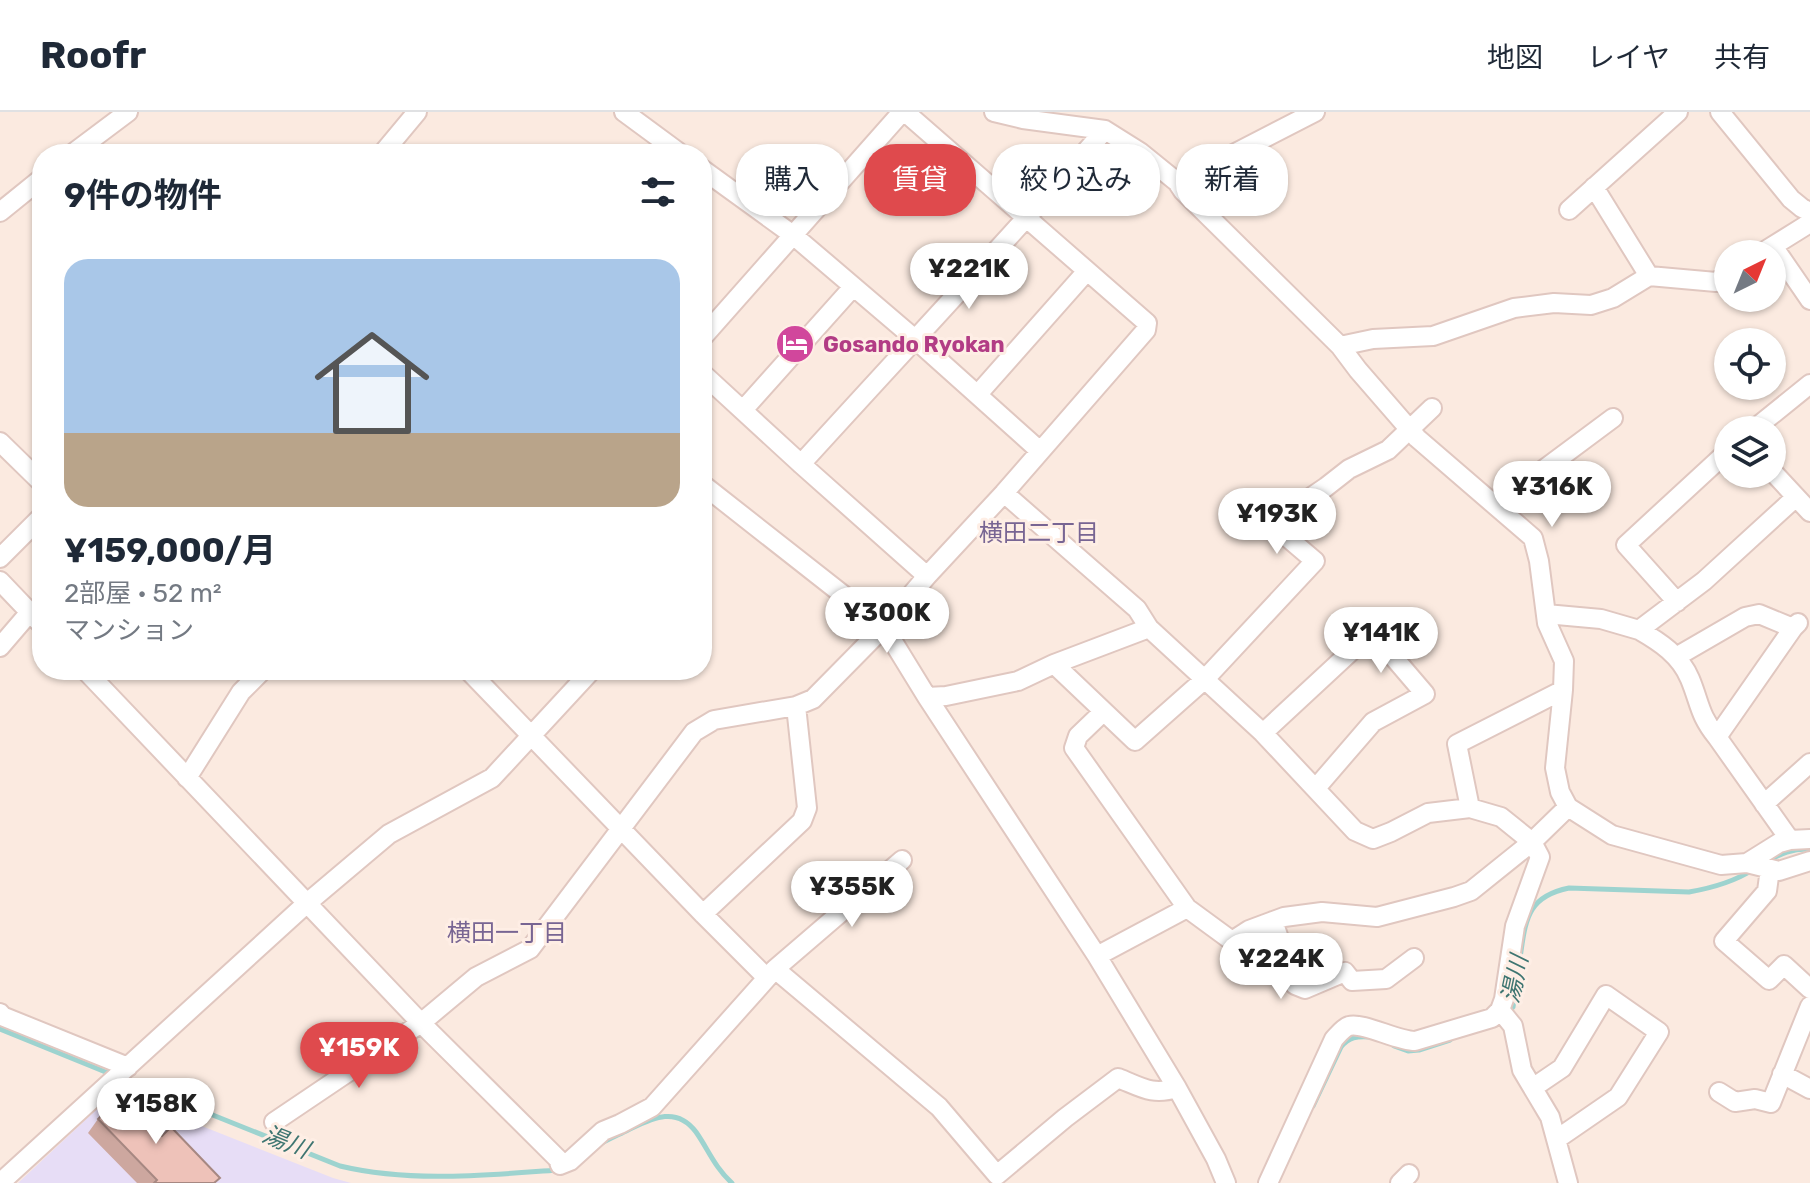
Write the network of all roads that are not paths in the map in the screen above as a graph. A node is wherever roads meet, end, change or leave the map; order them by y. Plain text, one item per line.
1 (128, 112) edge
2 (624, 112) edge
3 (904, 112) edge
4 (994, 112) edge
5 (1315, 112) edge
6 (1678, 112) edge
7 (1720, 112) edge
8 (406, 116) edge
9 (1105, 130) junction
10 (85, 144) edge
11 (388, 144) edge
12 (667, 144) edge
13 (1253, 144) edge
14 (712, 176) edge
15 (1176, 181) edge
16 (32, 186) edge
17 (1594, 187) junction
18 (1569, 210) dead end
19 (0, 212) edge
20 (1810, 212) edge
21 (1208, 216) edge
22 (1028, 218) junction
23 (1810, 221) edge
24 (793, 235) junction
25 (1782, 240) edge
26 (1087, 271) junction
27 (1786, 273) edge
28 (1649, 276) junction
29 (1714, 282) edge
30 (853, 287) junction
31 (1810, 300) edge
32 (712, 327) edge
33 (915, 339) junction
34 (1340, 346) junction
35 (712, 382) edge
36 (1810, 384) edge
37 (978, 394) junction
38 (1432, 408) dead end
39 (743, 410) junction
40 (1770, 416) edge
41 (1613, 418) dead end
42 (1410, 431) junction
43 (0, 442) edge
44 (1040, 451) junction
45 (801, 464) junction
46 (1714, 464) edge
47 (32, 473) edge
48 (1786, 486) edge
49 (712, 492) edge
50 (1004, 493) junction
51 (1796, 497) junction
52 (1496, 505) junction
53 (1810, 512) edge
54 (32, 526) edge
55 (0, 558) edge
56 (927, 576) junction
57 (0, 581) edge
58 (1677, 602) junction
59 (32, 614) edge
60 (1546, 614) junction
61 (32, 621) edge
62 (1803, 623) edge
63 (884, 627) junction
64 (1149, 628) junction
65 (1639, 630) junction
66 (0, 647) edge
67 (1676, 657) junction
68 (1054, 664) junction
69 (1205, 679) junction
70 (94, 680) edge
71 (253, 680) edge
72 (478, 680) edge
73 (583, 680) edge
74 (1563, 690) junction
75 (927, 697) junction
76 (796, 706) junction
77 (1103, 712) junction
78 (1263, 733) junction
79 (532, 735) junction
80 (1717, 737) junction
81 (1810, 763) edge
82 (187, 778) junction
83 (1316, 788) junction
84 (1764, 804) junction
85 (1568, 807) junction
86 (1470, 808) junction
87 (622, 829) junction
88 (1810, 839) edge
89 (1790, 840) junction
90 (1532, 842) junction
91 (902, 860) dead end
92 (1810, 861) edge
93 (1747, 863) junction
94 (1770, 869) junction
95 (306, 904) junction
96 (1187, 908) junction
97 (703, 914) junction
98 (1273, 921) junction
99 (1097, 956) junction
100 (1414, 958) dead end
101 (771, 973) junction
102 (1810, 989) edge
103 (1810, 1006) edge
104 (1500, 1010) junction
105 (1, 1015) edge
106 (421, 1023) junction
107 (121, 1073) junction
108 (1782, 1074) junction
109 (1534, 1087) junction
110 (1177, 1088) junction
111 (1810, 1089) edge
112 (1719, 1092) dead end
113 (274, 1122) dead end
114 (1557, 1139) junction
115 (560, 1173) edge
116 (0, 1183) edge
117 (1226, 1183) edge
118 (1268, 1183) edge
119 (1568, 1183) edge

1 - 10 street
2 - 12 street
3 - 22 street
3 - 24 street
4 - 9 street
5 - 13 street
6 - 17 street
7 - 20 street
8 - 11 street
9 - 15 street
9 - 22 street
14 - 24 street
16 - 19 street
17 - 18 street
17 - 28 street
21 - 34 street
22 - 26 street
22 - 33 street
23 - 25 street
24 - 30 street
24 - 32 street
26 - 37 street
26 - 44 street
27 - 31 street
28 - 29 street
28 - 34 street
30 - 33 street
30 - 39 street
33 - 37 street
33 - 45 street
34 - 42 street
35 - 39 street
36 - 40 street
37 - 44 street
38 - 42 street
39 - 45 street
41 - 52 street
42 - 52 street
42 - 69 street
43 - 47 street
44 - 50 street
45 - 56 street
46 - 58 street
48 - 51 street
49 - 63 street
50 - 56 street
50 - 64 street
51 - 53 street
51 - 58 street
52 - 60 street
54 - 55 street
56 - 63 street
57 - 59 street
58 - 65 street
60 - 65 street
60 - 74 street
61 - 66 street
62 - 67 street
62 - 80 street
63 - 75 street
63 - 76 street
64 - 68 street
64 - 69 street
65 - 67 street
67 - 80 street
68 - 75 street
68 - 77 street
69 - 77 street
69 - 78 street
70 - 82 street
71 - 82 street
72 - 79 street
73 - 79 street
74 - 85 street
74 - 86 street
75 - 99 street
76 - 87 street
76 - 97 street
77 - 96 street
78 - 83 street
78 - 83 street
79 - 87 street
79 - 95 street
80 - 84 street
81 - 84 street
82 - 95 street
83 - 86 street
84 - 89 street
85 - 90 street
85 - 93 street
86 - 90 street
87 - 97 street
87 - 106 street
88 - 89 street
89 - 93 street
90 - 98 street
90 - 104 street
91 - 101 street
92 - 94 street
93 - 94 street
94 - 102 street
95 - 106 street
95 - 107 street
96 - 98 street
96 - 99 street
97 - 101 street
98 - 100 street
99 - 110 street
101 - 110 street
101 - 115 street
103 - 108 street
104 - 109 street
104 - 118 street
105 - 107 street
106 - 113 street
106 - 115 street
107 - 116 street
108 - 111 street
108 - 112 street
109 - 114 street
109 - 114 street
110 - 117 street
114 - 119 street

